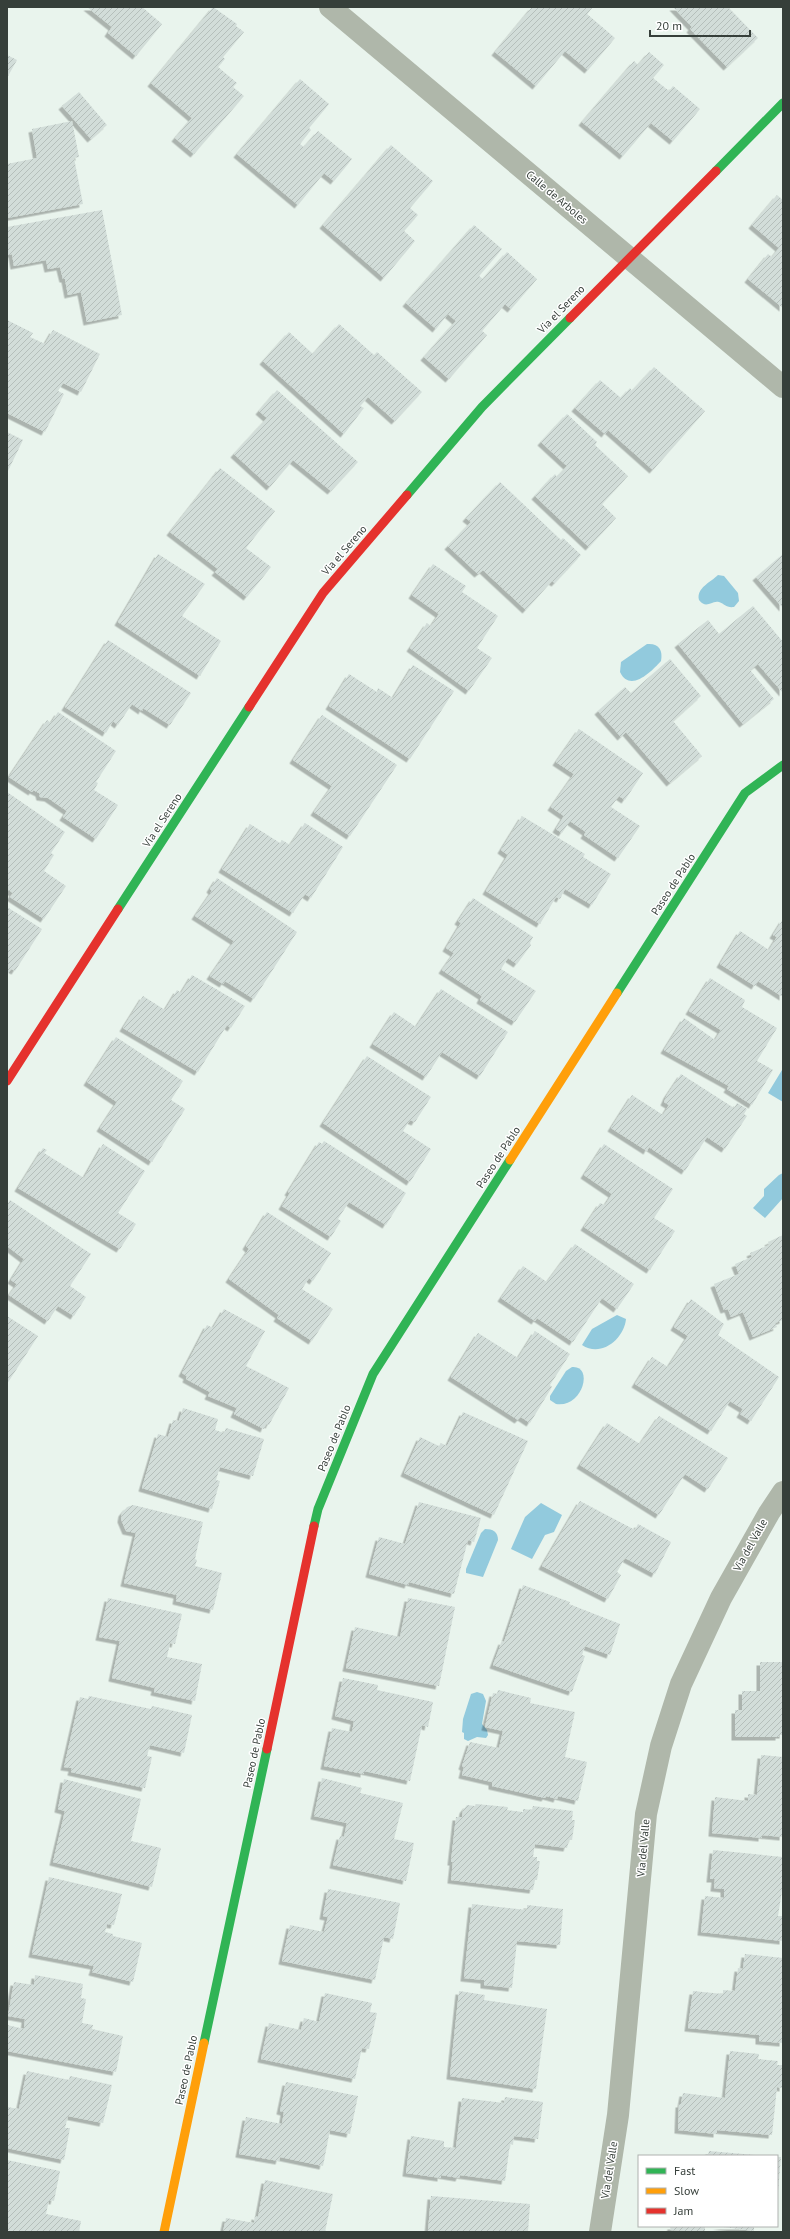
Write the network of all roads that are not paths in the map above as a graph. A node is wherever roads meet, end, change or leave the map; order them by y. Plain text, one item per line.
1 (330, 7) edge
2 (783, 103) edge
3 (629, 257) junction
4 (783, 387) edge
5 (783, 764) edge
6 (7, 1081) edge
7 (783, 1492) edge
8 (164, 2232) edge
9 (600, 2232) edge

1 - 3 street, Calle de Arboles
2 - 3 street, Via el Sereno
3 - 4 street, Calle de Arboles
3 - 6 street, Via el Sereno
5 - 8 street, Paseo de Pablo
7 - 9 street, Via del Valle

